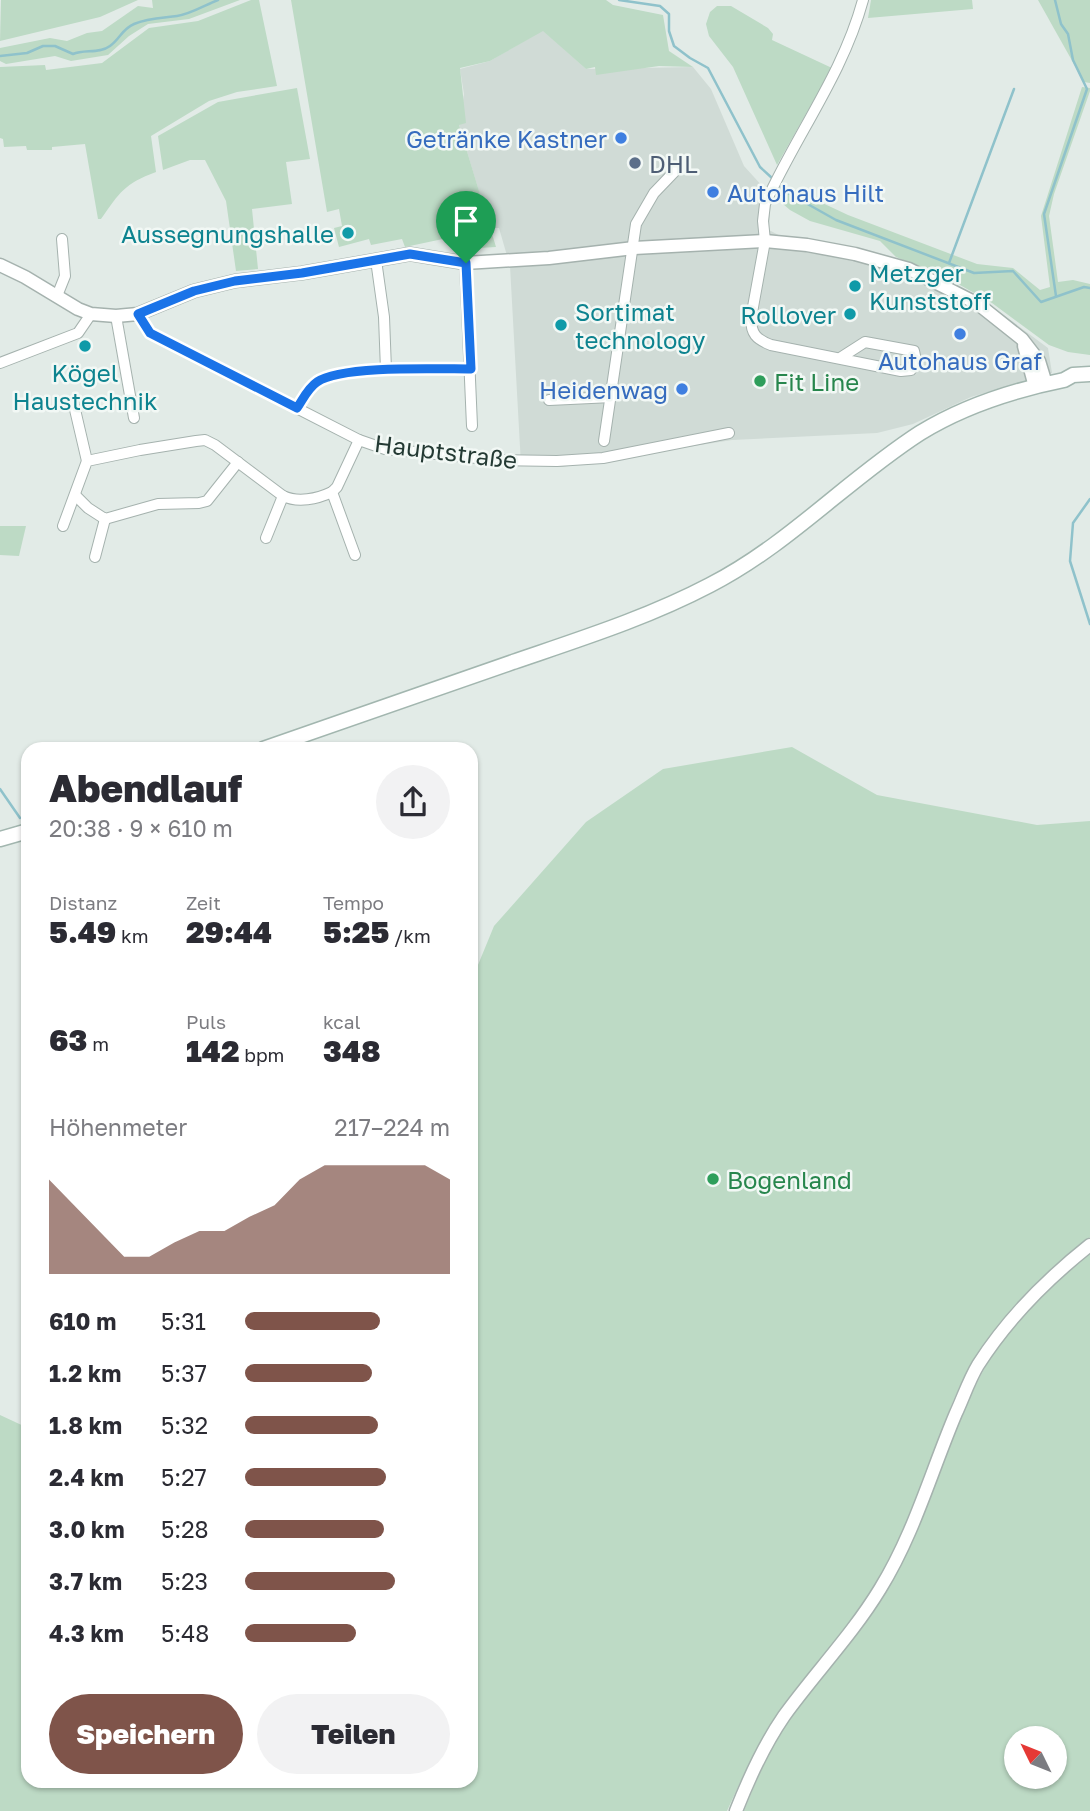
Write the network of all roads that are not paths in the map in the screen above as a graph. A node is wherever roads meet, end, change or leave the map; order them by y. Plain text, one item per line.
1 (862, 1) edge
2 (678, 168) dead end
3 (62, 239) dead end
4 (765, 241) junction
5 (634, 248) junction
6 (376, 260) junction
7 (466, 263) junction
8 (0, 265) edge
9 (57, 296) junction
10 (91, 314) junction
11 (138, 314) junction
12 (116, 316) junction
13 (840, 358) junction
14 (0, 363) edge
15 (471, 369) junction
16 (386, 370) junction
17 (1090, 374) edge
18 (1064, 380) junction
19 (1090, 380) edge
20 (1041, 385) junction
21 (612, 397) junction
22 (549, 400) dead end
23 (73, 401) dead end
24 (297, 408) junction
25 (134, 418) dead end
26 (472, 426) dead end
27 (729, 433) dead end
28 (359, 440) junction
29 (604, 441) dead end
30 (87, 461) junction
31 (238, 462) junction
32 (332, 492) junction
33 (75, 495) junction
34 (283, 496) junction
35 (105, 519) junction
36 (63, 526) dead end
37 (266, 538) dead end
38 (355, 555) dead end
39 (95, 557) dead end
40 (283, 742) edge
41 (21, 833) edge
42 (0, 839) edge
43 (1090, 1245) edge
44 (736, 1811) edge

1 - 4 street
2 - 5 street
3 - 9 street
4 - 5 street
4 - 13 street
4 - 20 street
5 - 7 street
5 - 21 street
6 - 7 street
6 - 11 street
6 - 16 street
7 - 15 street
8 - 9 street
9 - 10 street
10 - 12 street
10 - 14 street
11 - 12 street
11 - 24 street, Hauptstraße
12 - 25 street
13 - 13 street
15 - 16 street
15 - 26 street
16 - 24 street
17 - 18 main road
18 - 19 main road
18 - 20 main road
20 - 40 main road
21 - 22 street
21 - 29 street
23 - 30 street
24 - 28 street, Hauptstraße
27 - 28 street, Hauptstraße
28 - 32 street
30 - 31 street
30 - 33 street
31 - 34 street
31 - 35 street
32 - 34 street
32 - 38 street
33 - 35 street
33 - 36 street
34 - 37 street
35 - 39 street
41 - 42 main road
43 - 44 street

